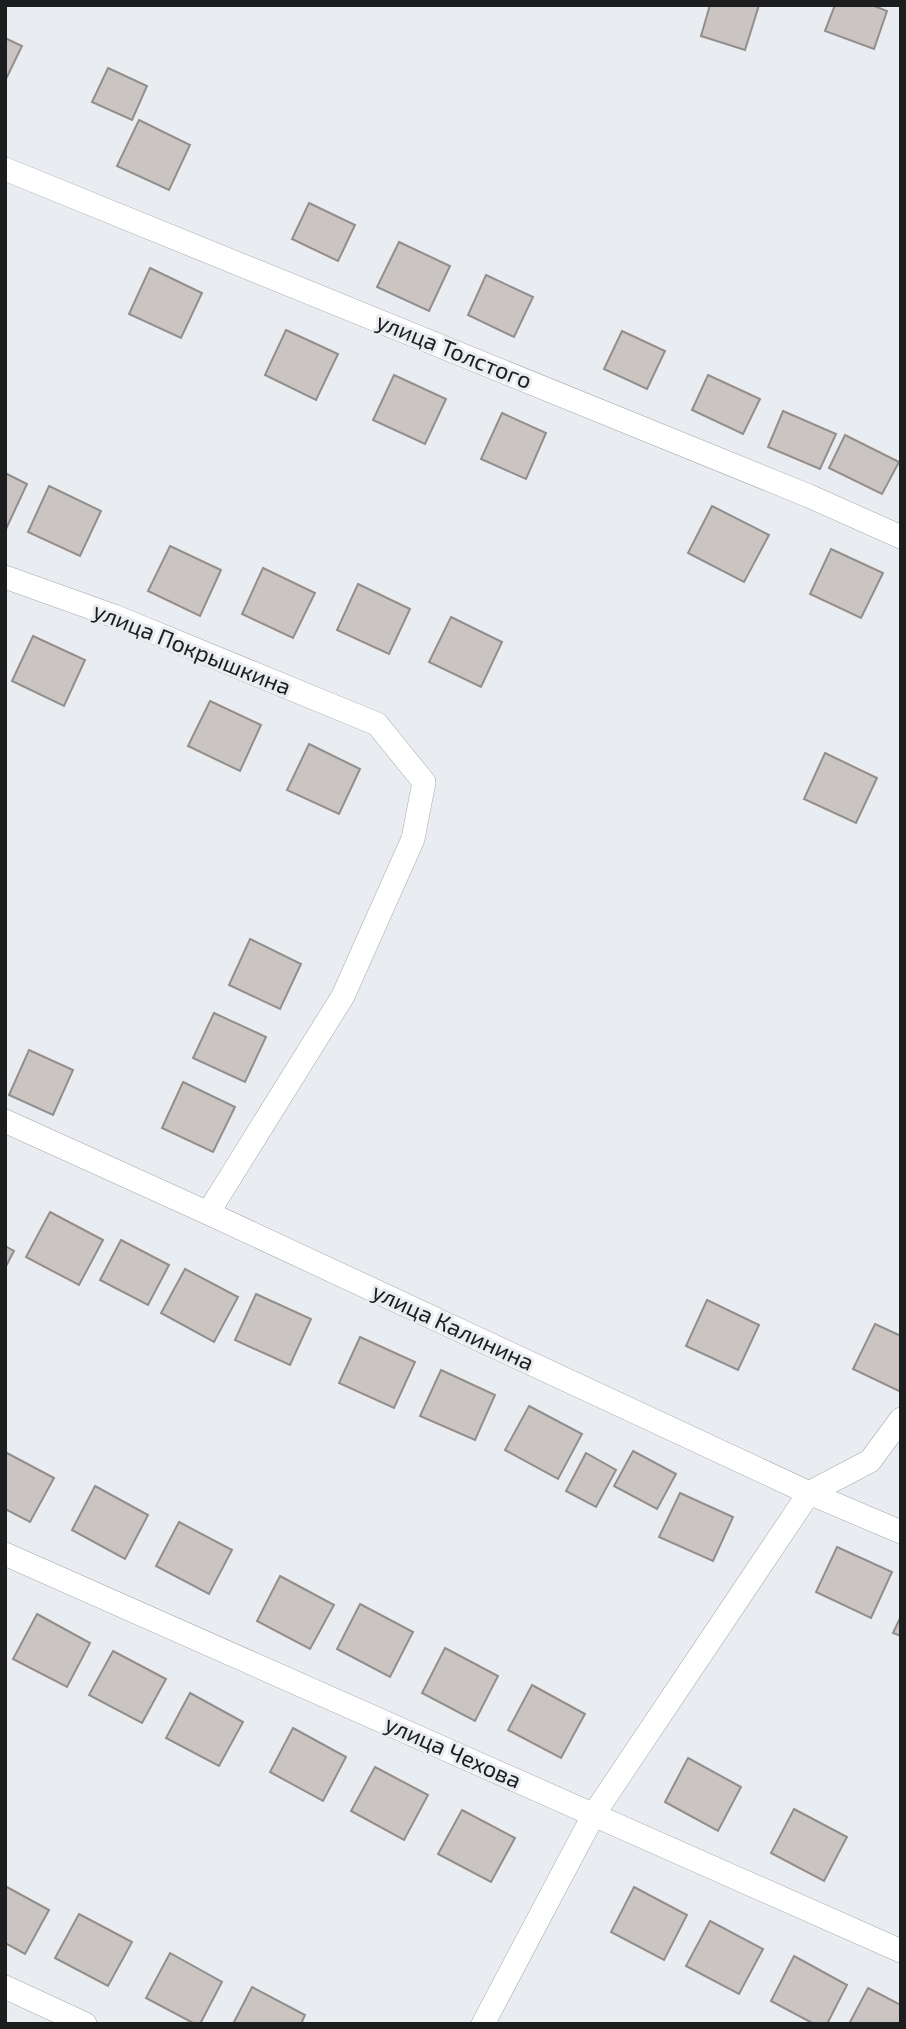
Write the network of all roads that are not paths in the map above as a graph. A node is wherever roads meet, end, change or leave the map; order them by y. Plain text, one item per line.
1 (5, 169) edge
2 (901, 537) edge
3 (5, 577) edge
4 (5, 1121) edge
5 (208, 1213) junction
6 (901, 1419) edge
7 (809, 1493) junction
8 (901, 1532) edge
9 (5, 1554) edge
10 (594, 1814) junction
11 (901, 1951) edge
12 (5, 1987) edge
13 (85, 2024) edge
14 (483, 2024) edge

1 - 2 street, улица Толстого
3 - 5 street, улица Покрышкина
4 - 5 street, улица Калинина
5 - 7 street, улица Калинина
6 - 7 street
7 - 8 street, улица Калинина
7 - 10 street
9 - 10 street, улица Чехова
10 - 11 street, улица Чехова
10 - 14 street
12 - 13 street

